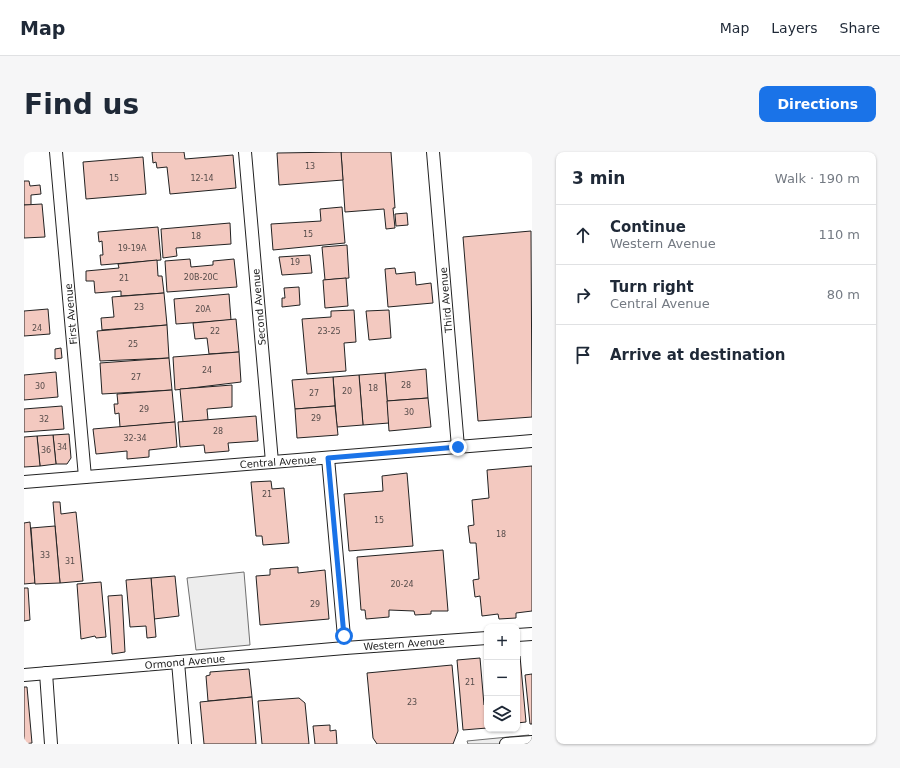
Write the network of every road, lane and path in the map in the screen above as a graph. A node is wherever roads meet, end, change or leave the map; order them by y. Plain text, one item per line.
1 (56, 152) edge
2 (245, 152) edge
3 (433, 152) edge
4 (532, 441) edge
5 (458, 447) junction
6 (328, 458) junction
7 (272, 462) junction
8 (85, 477) junction
9 (24, 482) edge
10 (532, 634) edge
11 (520, 635) edge
12 (484, 638) edge
13 (345, 648) junction
14 (178, 662) junction
15 (46, 673) junction
16 (24, 675) edge
17 (532, 742) edge
18 (52, 744) edge
19 (185, 744) edge
20 (506, 744) edge

1 - 8 street, First Avenue
2 - 7 street, Second Avenue
3 - 5 street, Third Avenue
4 - 5 street, Central Avenue
5 - 6 street, Central Avenue
6 - 7 street, Central Avenue
6 - 13 street
7 - 8 street, Central Avenue
8 - 9 street, Central Avenue
10 - 11 street
12 - 13 street, Western Avenue
13 - 14 street, Ormond Avenue
14 - 15 street, Ormond Avenue
14 - 19 street
15 - 16 street, Ormond Avenue
15 - 18 street
17 - 20 street

